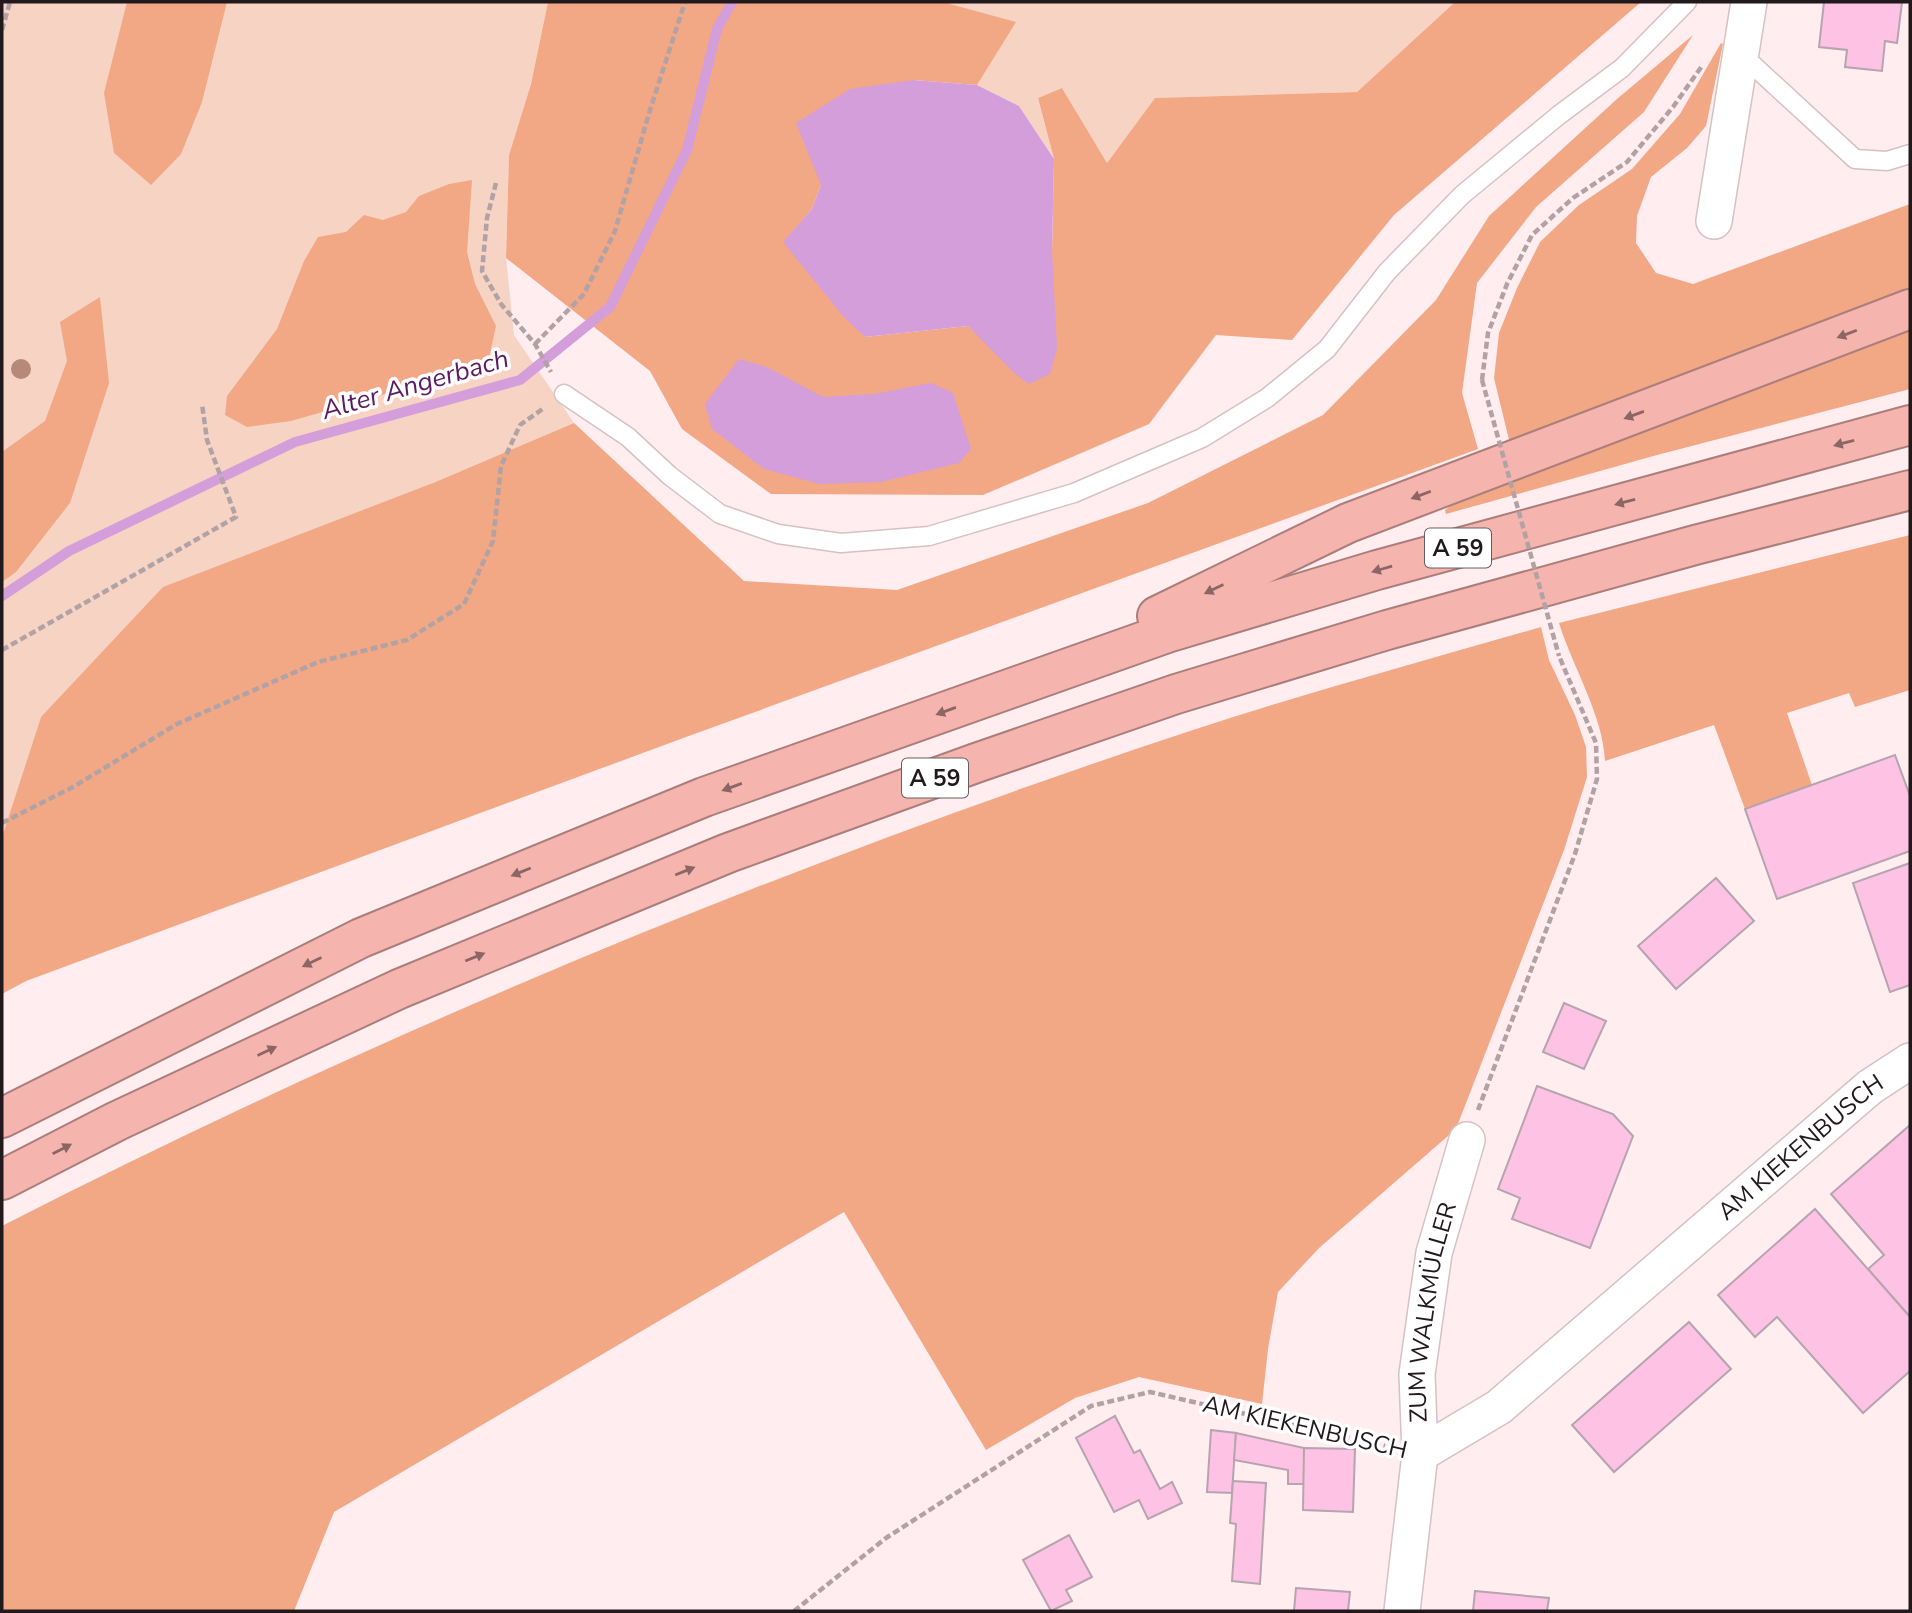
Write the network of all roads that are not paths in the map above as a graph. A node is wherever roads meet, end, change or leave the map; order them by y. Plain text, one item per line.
1 (1687, 2) edge
2 (1749, 2) edge
3 (1741, 54) junction
4 (1910, 154) edge
5 (1714, 221) dead end
6 (1910, 309) edge
7 (564, 394) road end
8 (1910, 425) edge
9 (1910, 489) edge
10 (1011, 688) junction
11 (1910, 1060) edge
12 (2, 1118) edge
13 (1467, 1140) road end
14 (2, 1181) edge
15 (1420, 1454) junction
16 (1402, 1611) edge

1 - 7 lane
2 - 3 street
3 - 4 lane
3 - 5 street
6 -> 10 highway
8 -> 10 highway, A 59
14 -> 9 highway, A 59
10 -> 12 highway, A 59
11 - 15 street, AM KIEKENBUSCH
13 - 15 street, ZUM WALKMÜLLER
15 - 16 street, ZUM WALKMÜLLER

